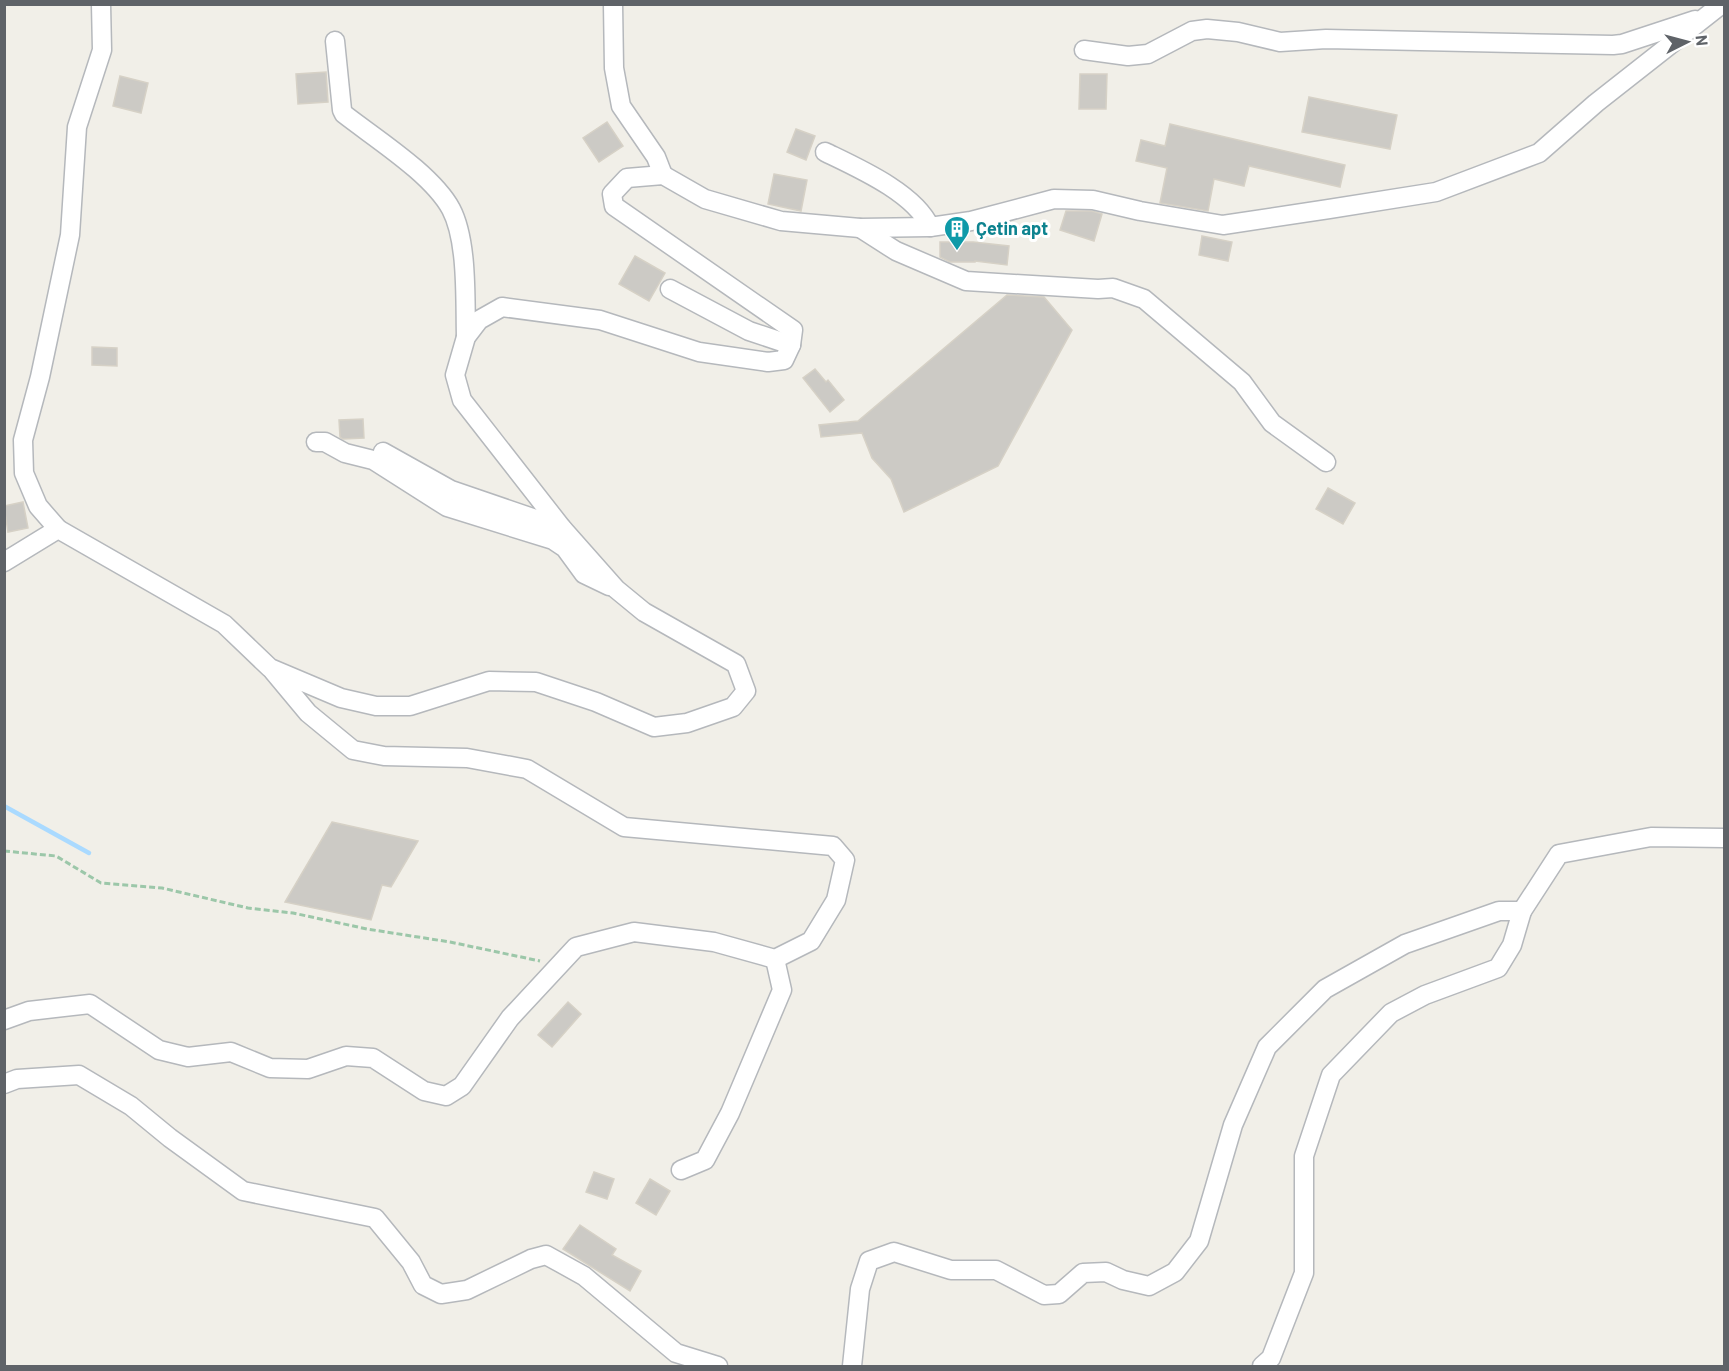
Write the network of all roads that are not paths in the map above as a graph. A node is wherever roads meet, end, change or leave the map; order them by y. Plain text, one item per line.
1 (101, 4) edge
2 (613, 4) edge
3 (1715, 10) edge
4 (335, 41) dead end
5 (1084, 50) dead end
6 (825, 152) dead end
7 (663, 175) junction
8 (930, 227) junction
9 (860, 228) junction
10 (670, 289) dead end
11 (466, 337) junction
12 (791, 345) junction
13 (315, 442) dead end
14 (382, 452) dead end
15 (1326, 462) dead end
16 (562, 528) junction
17 (57, 529) junction
18 (4, 562) edge
19 (616, 589) junction
20 (270, 668) junction
21 (1725, 838) edge
22 (1522, 911) junction
23 (775, 959) junction
24 (4, 1020) edge
25 (4, 1084) edge
26 (681, 1170) dead end
27 (718, 1366) edge
28 (852, 1366) edge
29 (1262, 1366) edge

1 - 17 street
2 - 7 street
3 - 5 street
3 - 8 street
4 - 11 street
6 - 8 street
7 - 9 street
7 - 12 street
8 - 9 street
9 - 15 street
10 - 12 street
11 - 12 street
11 - 16 street
13 - 19 street
14 - 16 street
16 - 19 street
17 - 18 street
17 - 20 street
19 - 20 street
20 - 23 street
21 - 22 street
22 - 28 street
22 - 29 street
23 - 24 street
23 - 26 street
25 - 27 street

